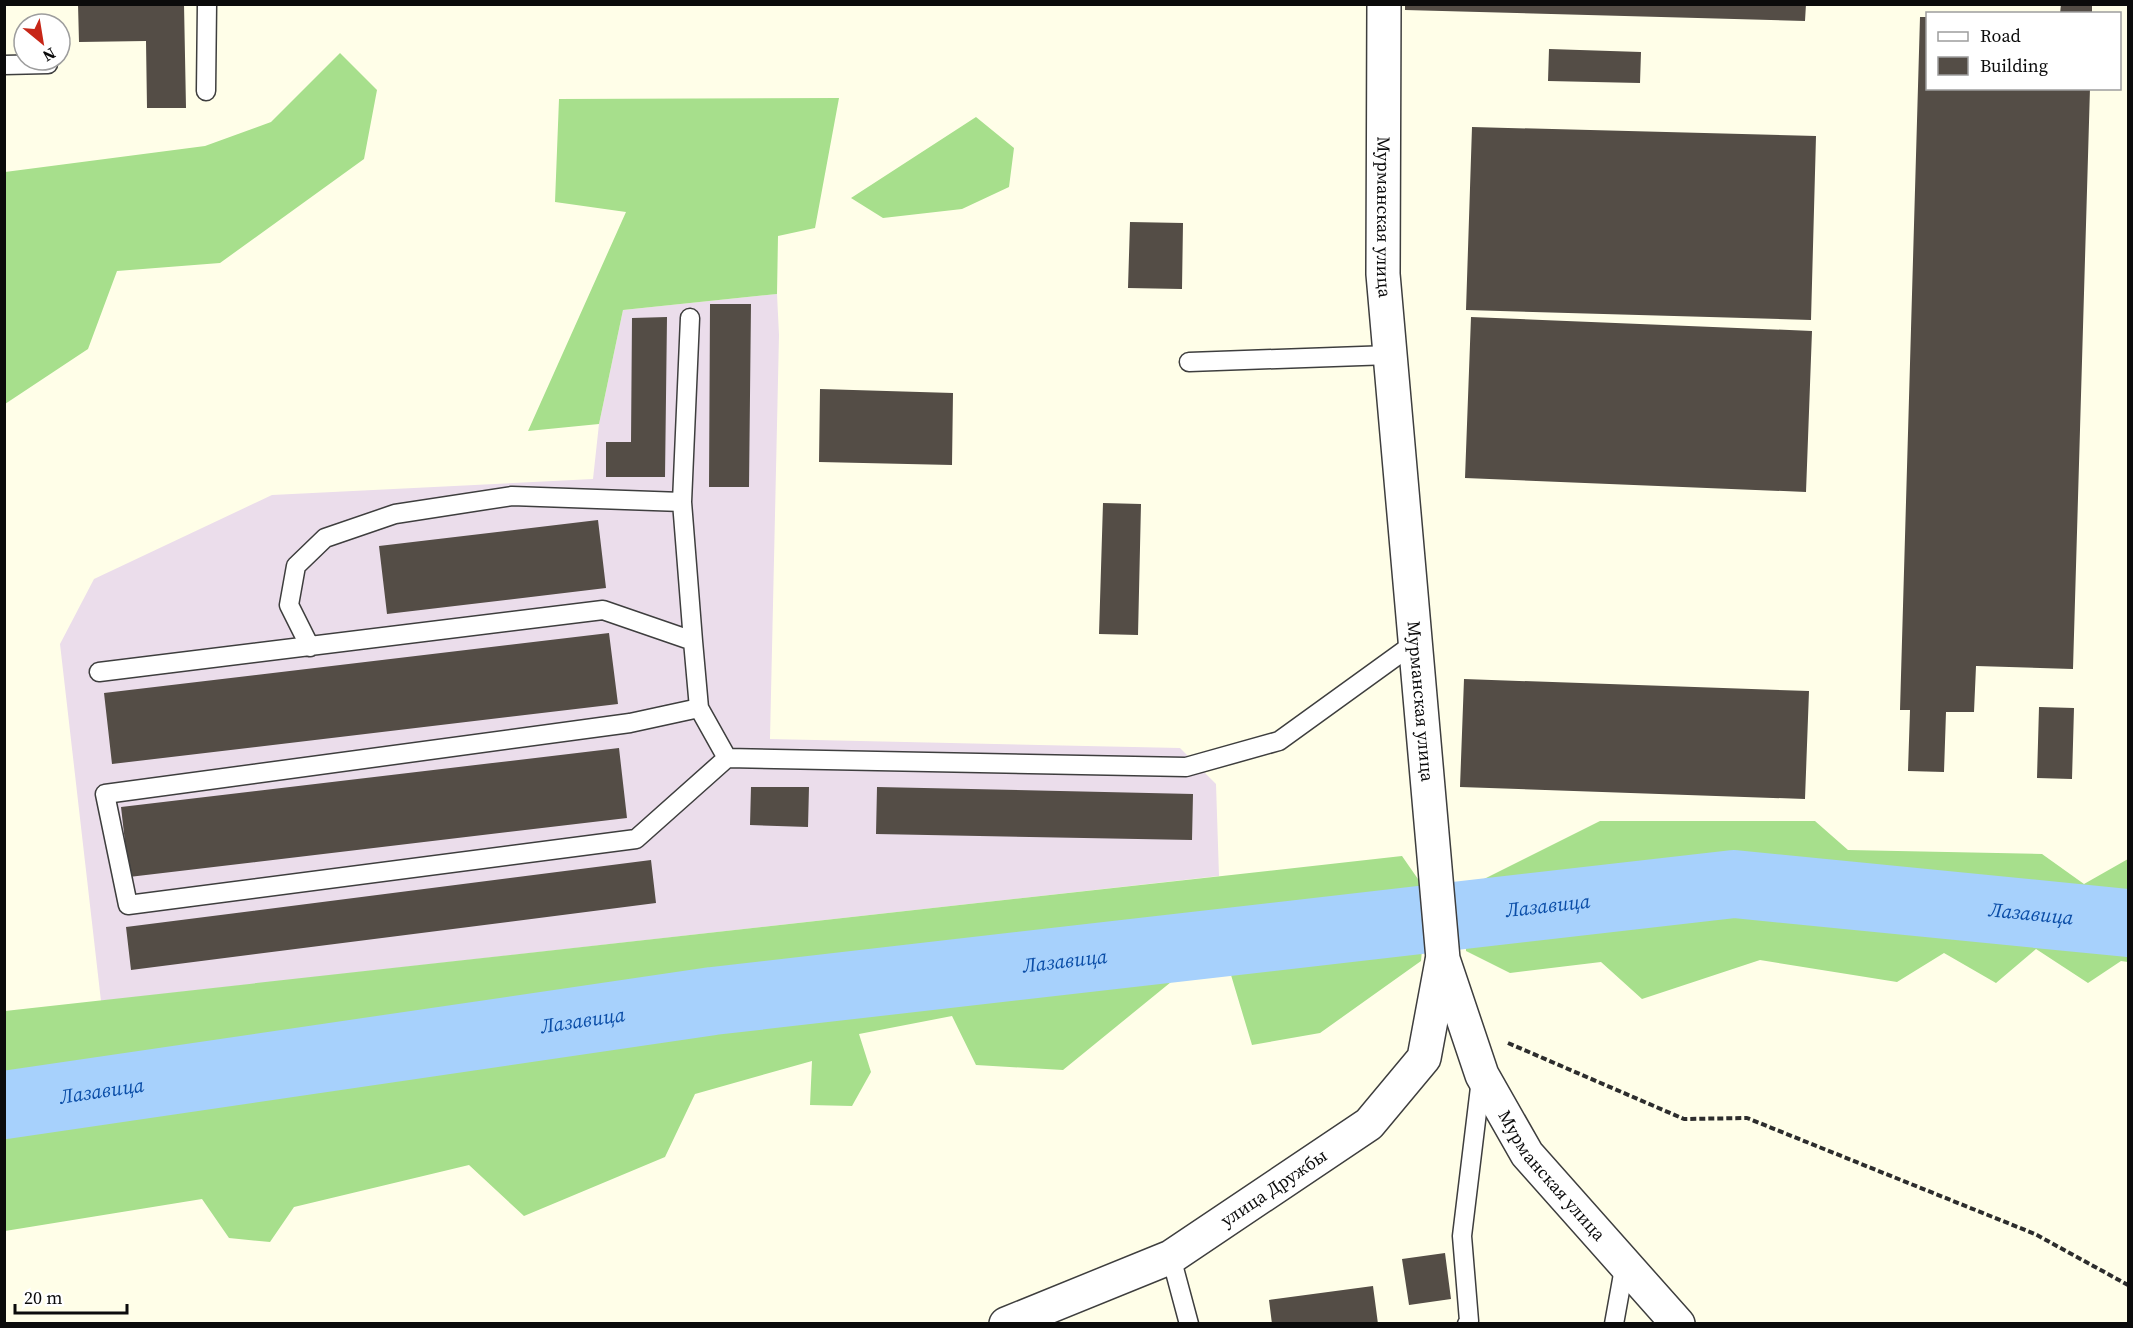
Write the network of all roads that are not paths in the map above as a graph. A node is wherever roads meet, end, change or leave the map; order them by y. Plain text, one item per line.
1 (207, 4) edge
2 (1384, 4) edge
3 (206, 91) dead end
4 (690, 318) dead end
5 (1390, 355) junction
6 (1189, 362) dead end
7 (682, 502) junction
8 (693, 641) junction
9 (1416, 642) junction
10 (310, 646) junction
11 (99, 672) dead end
12 (699, 708) junction
13 (727, 758) junction
14 (1443, 958) junction
15 (1482, 1074) junction
16 (1171, 1257) junction
17 (1624, 1263) junction
18 (1006, 1323) edge
19 (1189, 1323) edge
20 (1467, 1323) edge
21 (1614, 1323) edge
22 (1678, 1323) edge

1 - 3 lane
2 - 5 street, Мурманская улица
4 - 7 lane
5 - 6 lane
5 - 9 street, Мурманская улица
7 - 8 lane
7 - 10 lane
8 - 10 lane
8 - 12 lane
9 - 13 lane
9 - 14 street, Мурманская улица
10 - 11 lane
12 - 13 lane
12 - 13 lane
14 - 15 street, Мурманская улица
14 - 16 street, улица Дружбы
15 - 17 street, Мурманская улица
15 - 20 lane
16 - 18 street, улица Дружбы
16 - 19 lane
17 - 21 lane
17 - 22 street, Мурманская улица

